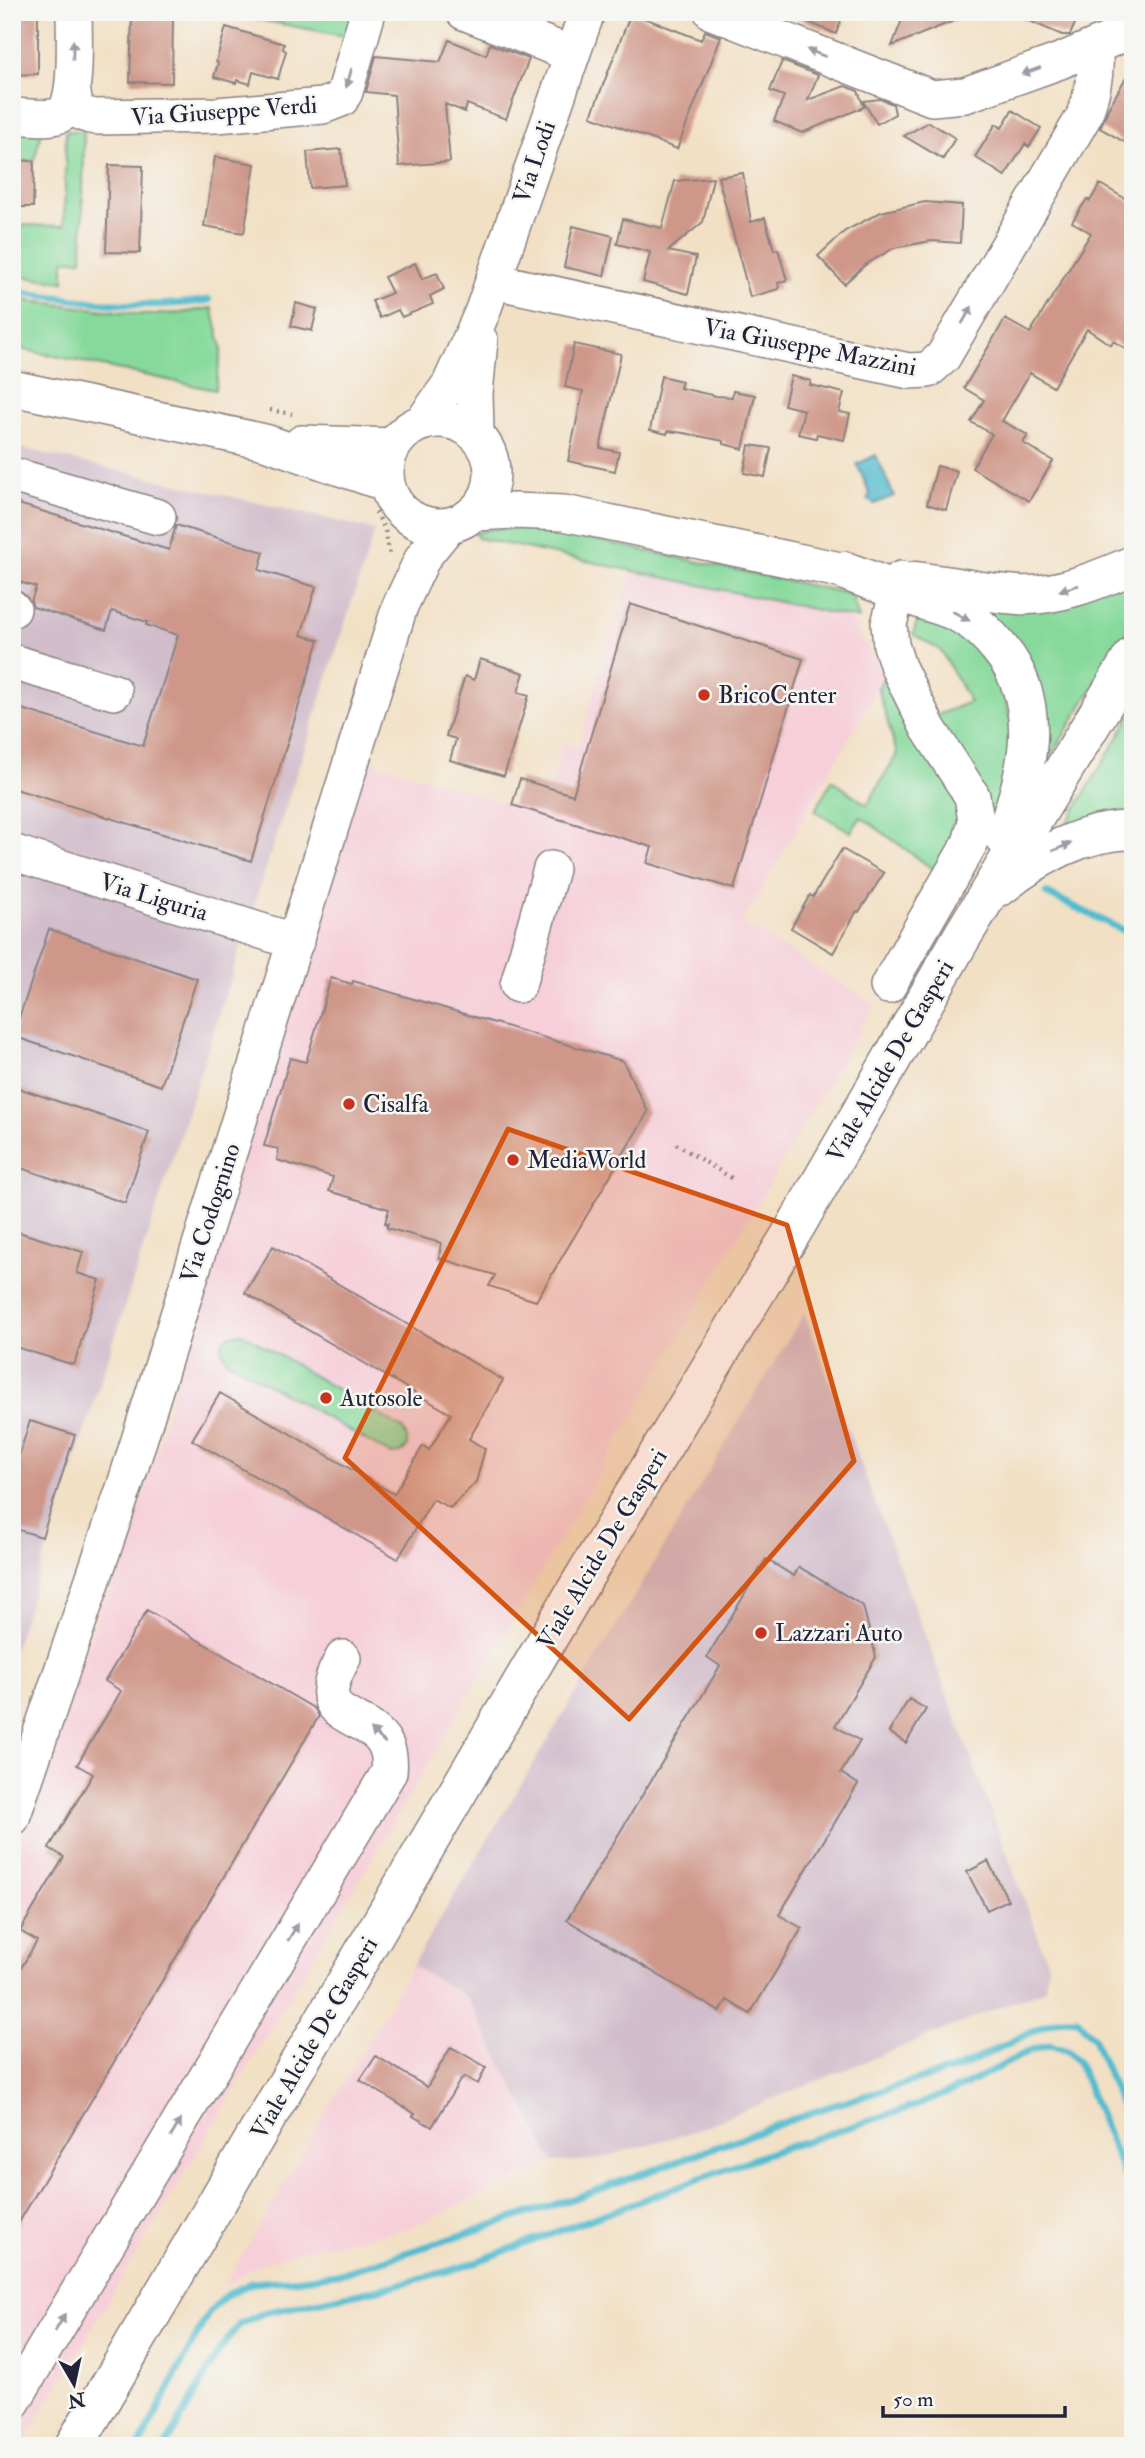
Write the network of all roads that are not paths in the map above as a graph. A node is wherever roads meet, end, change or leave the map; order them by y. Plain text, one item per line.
1 (74, 12) edge
2 (368, 12) edge
3 (464, 12) edge
4 (587, 12) edge
5 (712, 12) edge
6 (1133, 30) edge
7 (1094, 47) junction
8 (571, 54) junction
9 (73, 93) junction
10 (12, 116) edge
11 (488, 297) junction
12 (12, 388) edge
13 (422, 423) junction
14 (265, 442) junction
15 (393, 446) junction
16 (483, 446) junction
17 (12, 475) edge
18 (394, 497) junction
19 (564, 513) junction
20 (158, 517) dead end
21 (462, 519) junction
22 (1133, 565) edge
23 (845, 571) joint
24 (900, 585) junction
25 (400, 606) junction
26 (1133, 656) edge
27 (12, 662) edge
28 (114, 692) dead end
29 (1133, 830) edge
30 (12, 852) edge
31 (551, 869) dead end
32 (985, 898) junction
33 (962, 935) junction
34 (296, 942) junction
35 (519, 985) dead end
36 (888, 986) dead end
37 (343, 1658) dead end
38 (15, 1803) edge
39 (12, 2403) edge
40 (75, 2446) edge

9 -> 1 street
2 -> 9 street, Via Giuseppe Verdi
3 - 8 street
4 - 8 street, Via Lodi
7 -> 5 street
6 - 7 street
11 -> 7 street, Via Giuseppe Mazzini
8 - 11 street, Via Lodi
9 - 10 street
11 - 13 street, Via Lodi
11 - 16 street, Via Lodi
12 - 14 street
13 - 15 street
13 - 16 street
14 - 15 street
14 - 18 street
15 - 18 street
16 - 19 street
16 - 21 street
17 - 20 street
18 - 21 street
18 - 25 street, Via Codognino
19 - 21 street
19 - 23 street
21 - 25 street, Via Codognino
22 -> 24 main road
23 - 24 main road
24 -> 33 main road
24 - 36 street
25 - 34 street, Via Codognino
26 - 32 main road, Viale Alcide De Gasperi
27 - 28 street
32 -> 29 main road
30 - 34 street, Via Liguria
31 - 35 street
32 - 33 main road, Viale Alcide De Gasperi
33 - 40 main road, Viale Alcide De Gasperi
34 - 38 street, Via Codognino
39 -> 37 street

